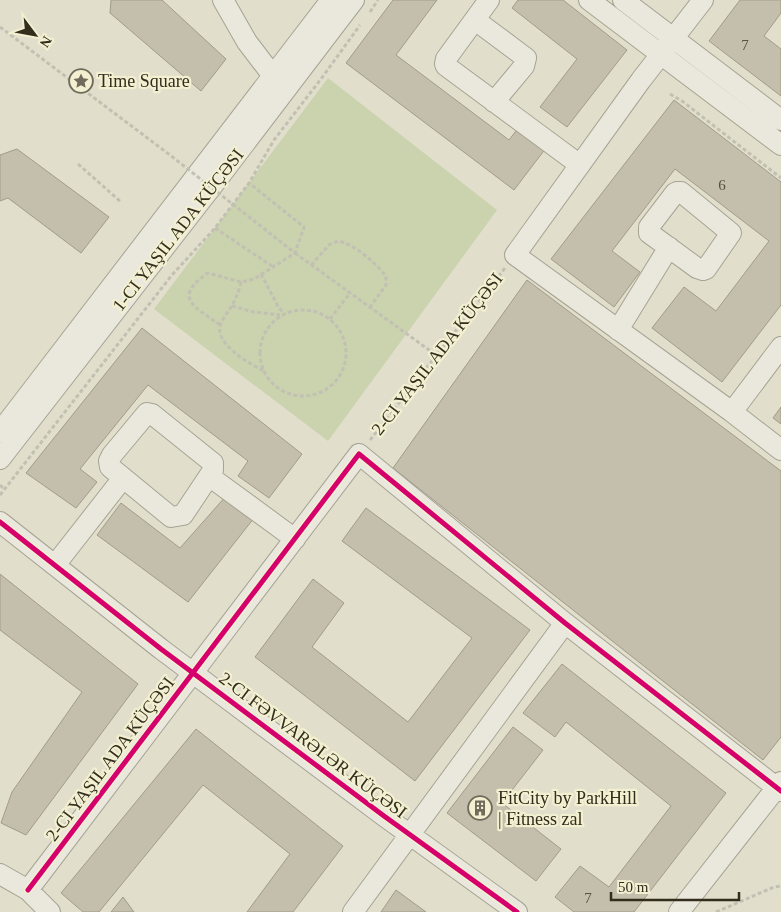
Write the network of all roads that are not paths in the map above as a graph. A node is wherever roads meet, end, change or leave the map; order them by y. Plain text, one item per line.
1 (223, 0) edge
2 (331, 0) edge
3 (489, 0) edge
4 (589, 0) edge
5 (624, 0) edge
6 (703, 0) edge
7 (361, 7) edge
8 (475, 20) junction
9 (674, 38) junction
10 (661, 55) junction
11 (273, 76) junction
12 (494, 102) junction
13 (781, 120) edge
14 (781, 144) edge
15 (580, 165) junction
16 (670, 247) dead end
17 (618, 330) junction
18 (781, 347) edge
19 (732, 412) junction
20 (0, 432) edge
21 (781, 450) edge
22 (0, 459) edge
23 (209, 476) junction
24 (123, 478) junction
25 (0, 522) edge
26 (295, 539) junction
27 (55, 565) junction
28 (565, 623) junction
29 (193, 673) junction
30 (780, 787) edge
31 (409, 833) junction
32 (0, 874) edge
33 (28, 890) junction
34 (50, 912) edge
35 (353, 912) edge
36 (517, 912) edge
37 (679, 912) edge

1 - 11 street
2 - 11 street
3 - 8 street
4 - 10 street
5 - 9 street
6 - 9 street
7 - 22 street
8 - 12 street
8 - 12 street
9 - 10 street
9 - 13 street
10 - 14 street
10 - 15 street
11 - 20 street
12 - 15 street
15 - 17 street
16 - 17 street
17 - 19 street
18 - 19 street
19 - 21 street
23 - 24 street
23 - 24 street
23 - 26 street
24 - 27 street
25 - 27 street, 2-CI FƏVVARƏLƏR KÜÇƏSI
26 - 28 street
26 - 29 street
27 - 29 street, 2-CI FƏVVARƏLƏR KÜÇƏSI
28 - 30 street
28 - 31 street
29 - 31 street, 2-CI FƏVVARƏLƏR KÜÇƏSI
29 - 33 street
30 - 37 street
31 - 35 street
31 - 36 street, 2-CI FƏVVARƏLƏR KÜÇƏSI
32 - 33 street
33 - 34 street

